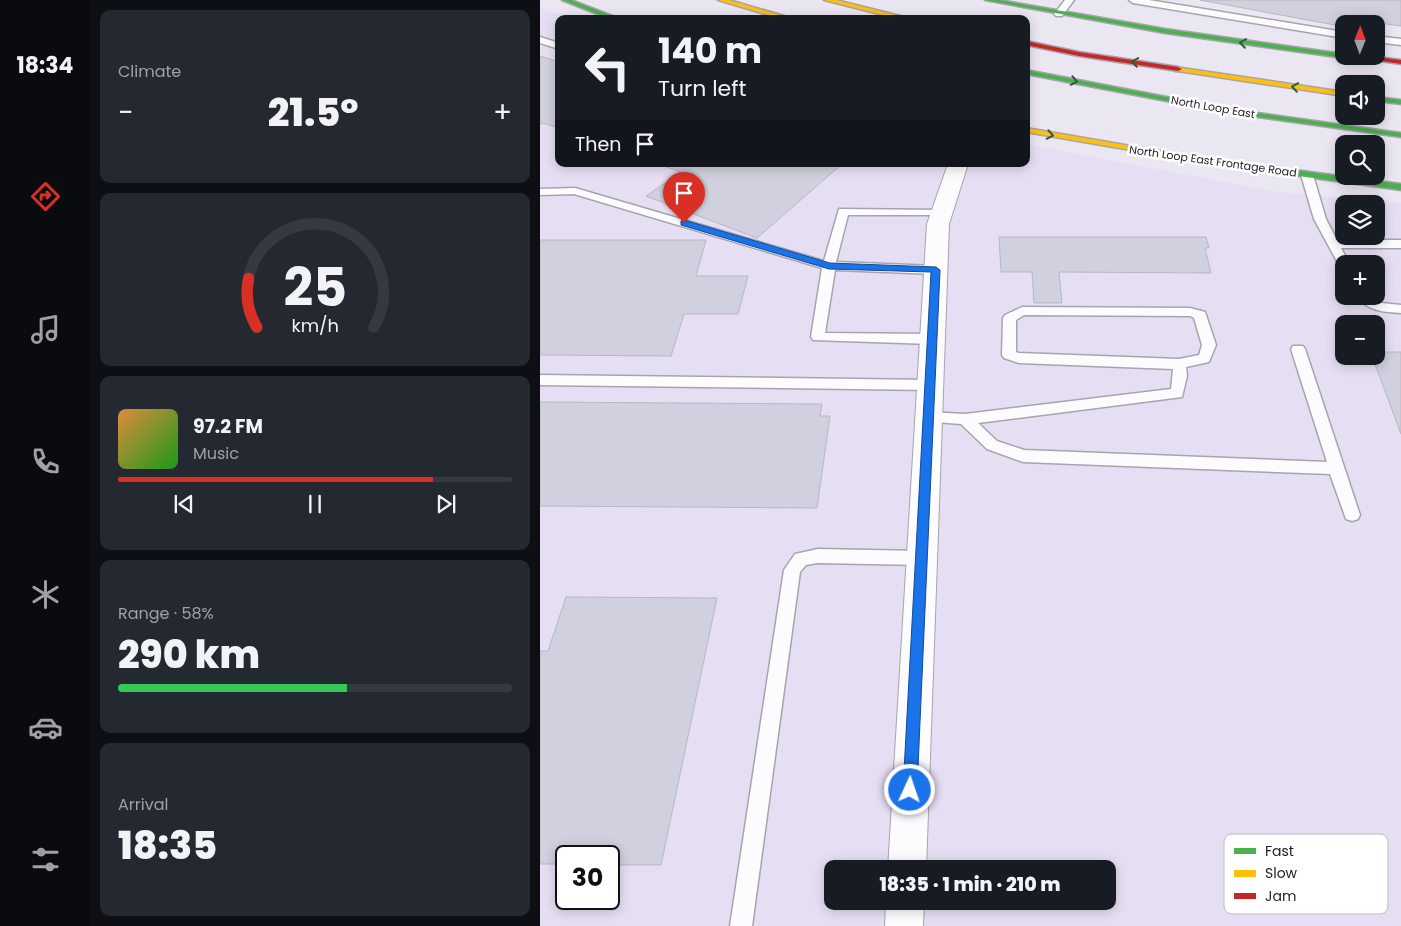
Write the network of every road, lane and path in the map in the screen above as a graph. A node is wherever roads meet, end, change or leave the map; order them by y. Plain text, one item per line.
1 (564, 0) edge
2 (720, 0) edge
3 (826, 0) edge
4 (988, 0) edge
5 (1070, 0) edge
6 (1133, 0) edge
7 (1059, 14) junction
8 (606, 15) edge
9 (776, 15) edge
10 (891, 15) edge
11 (1335, 34) edge
12 (540, 40) edge
13 (1385, 40) edge
14 (1401, 42) edge
15 (1030, 44) edge
16 (555, 45) edge
17 (1335, 55) edge
18 (1385, 60) edge
19 (1401, 62) edge
20 (1030, 73) edge
21 (1335, 93) edge
22 (1385, 100) edge
23 (1401, 102) edge
24 (1229, 111) junction
25 (1030, 131) edge
26 (1401, 135) edge
27 (1324, 136) dead end
28 (957, 167) edge
29 (1307, 175) junction
30 (1401, 187) edge
31 (540, 192) edge
32 (942, 212) junction
33 (1333, 244) junction
34 (1401, 244) edge
35 (1339, 255) edge
36 (829, 266) junction
37 (936, 270) junction
38 (1375, 305) edge
39 (1401, 308) edge
40 (932, 339) junction
41 (1298, 349) dead end
42 (1179, 364) junction
43 (540, 380) edge
44 (930, 385) junction
45 (928, 417) junction
46 (965, 419) junction
47 (1336, 468) junction
48 (1352, 515) dead end
49 (921, 558) junction
50 (907, 860) edge
51 (905, 910) edge
52 (741, 926) edge
53 (904, 926) edge

1 - 8 main road
2 - 9 main road
3 - 10 main road
4 - 7 main road
5 - 7 lane
6 - 11 lane
17 -> 7 main road
12 - 16 lane
13 - 14 lane
21 -> 15 main road
18 - 19 main road
20 -> 24 main road, North Loop East
22 - 23 main road
24 - 26 main road, North Loop East
24 - 27 main road
25 -> 29 main road, North Loop East Frontage Road
28 - 32 street
29 - 30 main road, North Loop East Frontage Road
29 - 33 lane
31 - 36 lane
32 - 36 lane
32 - 37 street
33 - 34 lane
33 - 35 lane
36 - 37 lane
36 - 40 lane
37 - 40 street
38 - 39 lane
40 - 44 street
41 - 47 lane
42 - 42 lane
42 - 46 lane
43 - 44 lane
44 - 45 street
45 - 46 lane
45 - 49 street
46 - 47 lane
47 - 48 lane
49 - 50 street
49 - 52 lane
51 - 53 street

